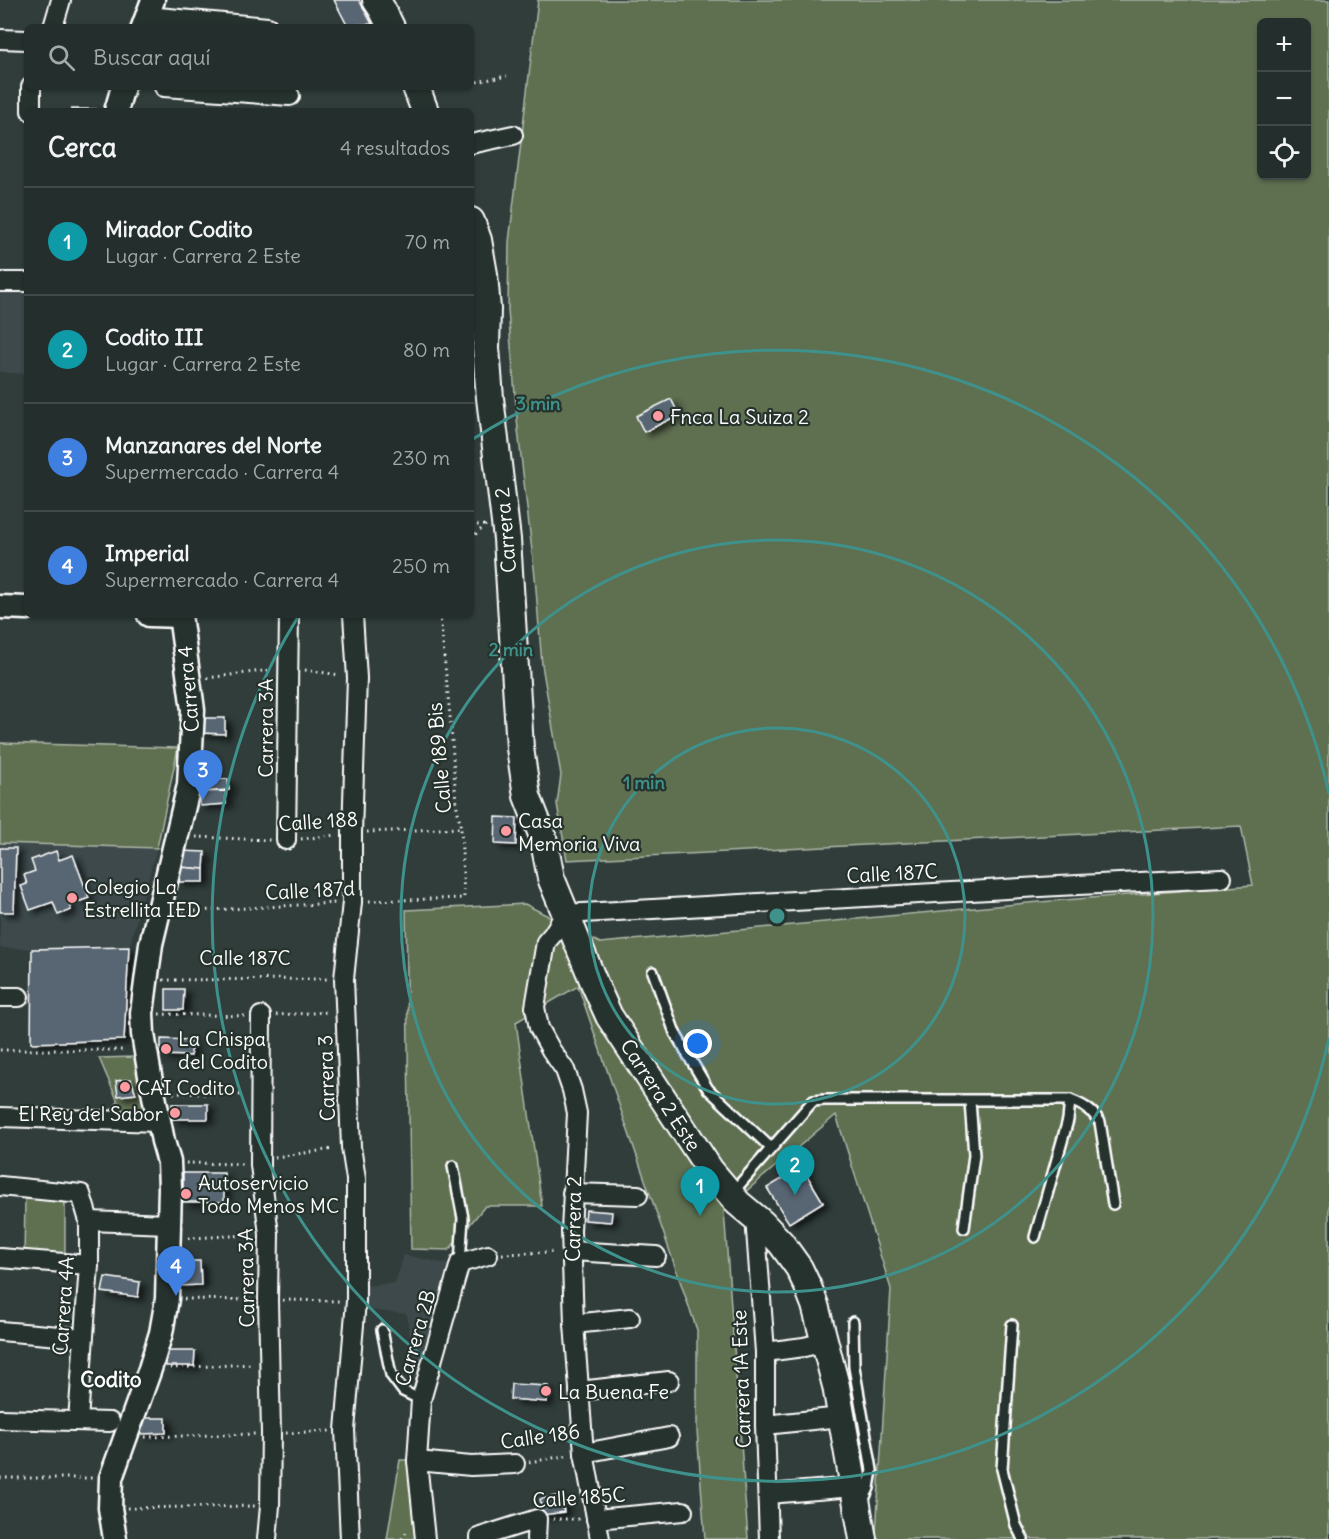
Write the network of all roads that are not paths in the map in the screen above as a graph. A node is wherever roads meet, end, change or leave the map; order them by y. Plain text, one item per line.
1 (61, 0) edge
2 (376, 0) edge
3 (148, 14) edge
4 (54, 24) edge
5 (240, 24) edge
6 (389, 24) edge
7 (0, 39) edge
8 (24, 40) edge
9 (30, 90) edge
10 (122, 90) edge
11 (206, 90) edge
12 (417, 90) edge
13 (290, 96) dead end
14 (31, 108) edge
15 (117, 108) edge
16 (424, 108) edge
17 (513, 135) dead end
18 (474, 143) edge
19 (474, 229) edge
20 (0, 282) edge
21 (24, 282) edge
22 (0, 607) edge
23 (24, 608) edge
24 (180, 618) edge
25 (289, 618) edge
26 (353, 618) edge
27 (543, 837) joint
28 (286, 840) road end
29 (1222, 878) dead end
30 (565, 914) junction
31 (653, 972) dead end
32 (0, 997) edge
33 (19, 997) dead end
34 (261, 1016) dead end
35 (1070, 1100) junction
36 (970, 1101) junction
37 (0, 1117) edge
38 (159, 1122) junction
39 (771, 1148) junction
40 (453, 1166) dead end
41 (0, 1186) edge
42 (572, 1193) junction
43 (730, 1194) junction
44 (638, 1195) dead end
45 (1113, 1204) dead end
46 (755, 1217) junction
47 (89, 1221) junction
48 (964, 1228) dead end
49 (168, 1232) junction
50 (1035, 1237) dead end
51 (572, 1251) junction
52 (488, 1255) road end
53 (656, 1256) dead end
54 (0, 1258) edge
55 (460, 1263) junction
56 (89, 1265) junction
57 (630, 1318) dead end
58 (853, 1322) dead end
59 (574, 1324) junction
60 (1012, 1325) dead end
61 (382, 1330) dead end
62 (0, 1331) edge
63 (83, 1338) junction
64 (825, 1342) junction
65 (765, 1352) junction
66 (669, 1381) dead end
67 (579, 1391) junction
68 (421, 1400) junction
69 (842, 1417) junction
70 (0, 1419) edge
71 (78, 1421) junction
72 (765, 1425) junction
73 (117, 1430) junction
74 (669, 1437) dead end
75 (584, 1453) junction
76 (417, 1461) junction
77 (515, 1464) road end
78 (768, 1494) junction
79 (856, 1497) junction
80 (683, 1511) dead end
81 (596, 1519) junction
82 (480, 1538) edge
83 (114, 1539) edge
84 (267, 1539) edge
85 (350, 1539) edge
86 (425, 1539) edge
87 (536, 1539) edge
88 (600, 1539) edge
89 (769, 1539) edge
90 (863, 1539) edge
91 (1023, 1539) edge

1 - 4 street
2 - 6 main road
3 - 5 street
7 - 8 street
9 - 14 street
10 - 15 street
11 - 13 street
12 - 16 main road
17 - 18 street
19 - 27 main road, Carrera 2
20 - 21 street
22 - 23 street
24 - 38 street, Carrera 4
25 - 28 street, Carrera 3A
26 - 85 street, Carrera 3
27 - 30 main road, Carrera 2 Este
29 - 30 street, Calle 187C
30 - 42 street, Carrera 2
30 - 43 main road, Carrera 2 Este
31 - 39 lane
32 - 33 street
34 - 84 street, Carrera 3A
35 - 36 lane
35 - 45 lane
35 - 50 lane
36 - 39 lane
36 - 48 lane
37 - 38 street
38 - 49 street, Carrera 4
39 - 43 lane
40 - 55 lane
41 - 47 street, Carrera 4A
42 - 44 street
42 - 51 street, Carrera 2
43 - 46 main road, Carrera 2 Este
46 - 64 main road, Carrera 2 Este
46 - 65 street, Carrera 1A Este
47 - 49 street
47 - 56 street, Carrera 4A
49 - 73 street, Carrera 4
51 - 53 street
51 - 59 street, Carrera 2
52 - 55 street
54 - 56 street
55 - 68 street, Carrera 2B
56 - 63 street, Carrera 4A
57 - 59 street
58 - 79 lane
59 - 67 street, Carrera 2
60 - 91 lane
61 - 68 lane
62 - 63 street
63 - 71 street, Carrera 4A
64 - 65 street
64 - 69 main road, Carrera 2 Este
65 - 72 street, Carrera 1A Este
66 - 67 street
67 - 75 street, Carrera 2
68 - 76 street, Carrera 2B
69 - 72 street
69 - 79 main road, Carrera 2 Este
70 - 71 street
71 - 73 street
72 - 78 street, Carrera 1A Este
73 - 83 street, Carrera 4
74 - 75 street, Calle 186
75 - 81 street, Carrera 2
76 - 77 street, Calle 186
76 - 86 street, Carrera 2B
78 - 79 street
78 - 89 street, Carrera 1A Este
79 - 90 main road, Carrera 2 Este
80 - 81 street, Calle 185C
81 - 88 street, Carrera 2
82 - 87 street, Calle 185C

